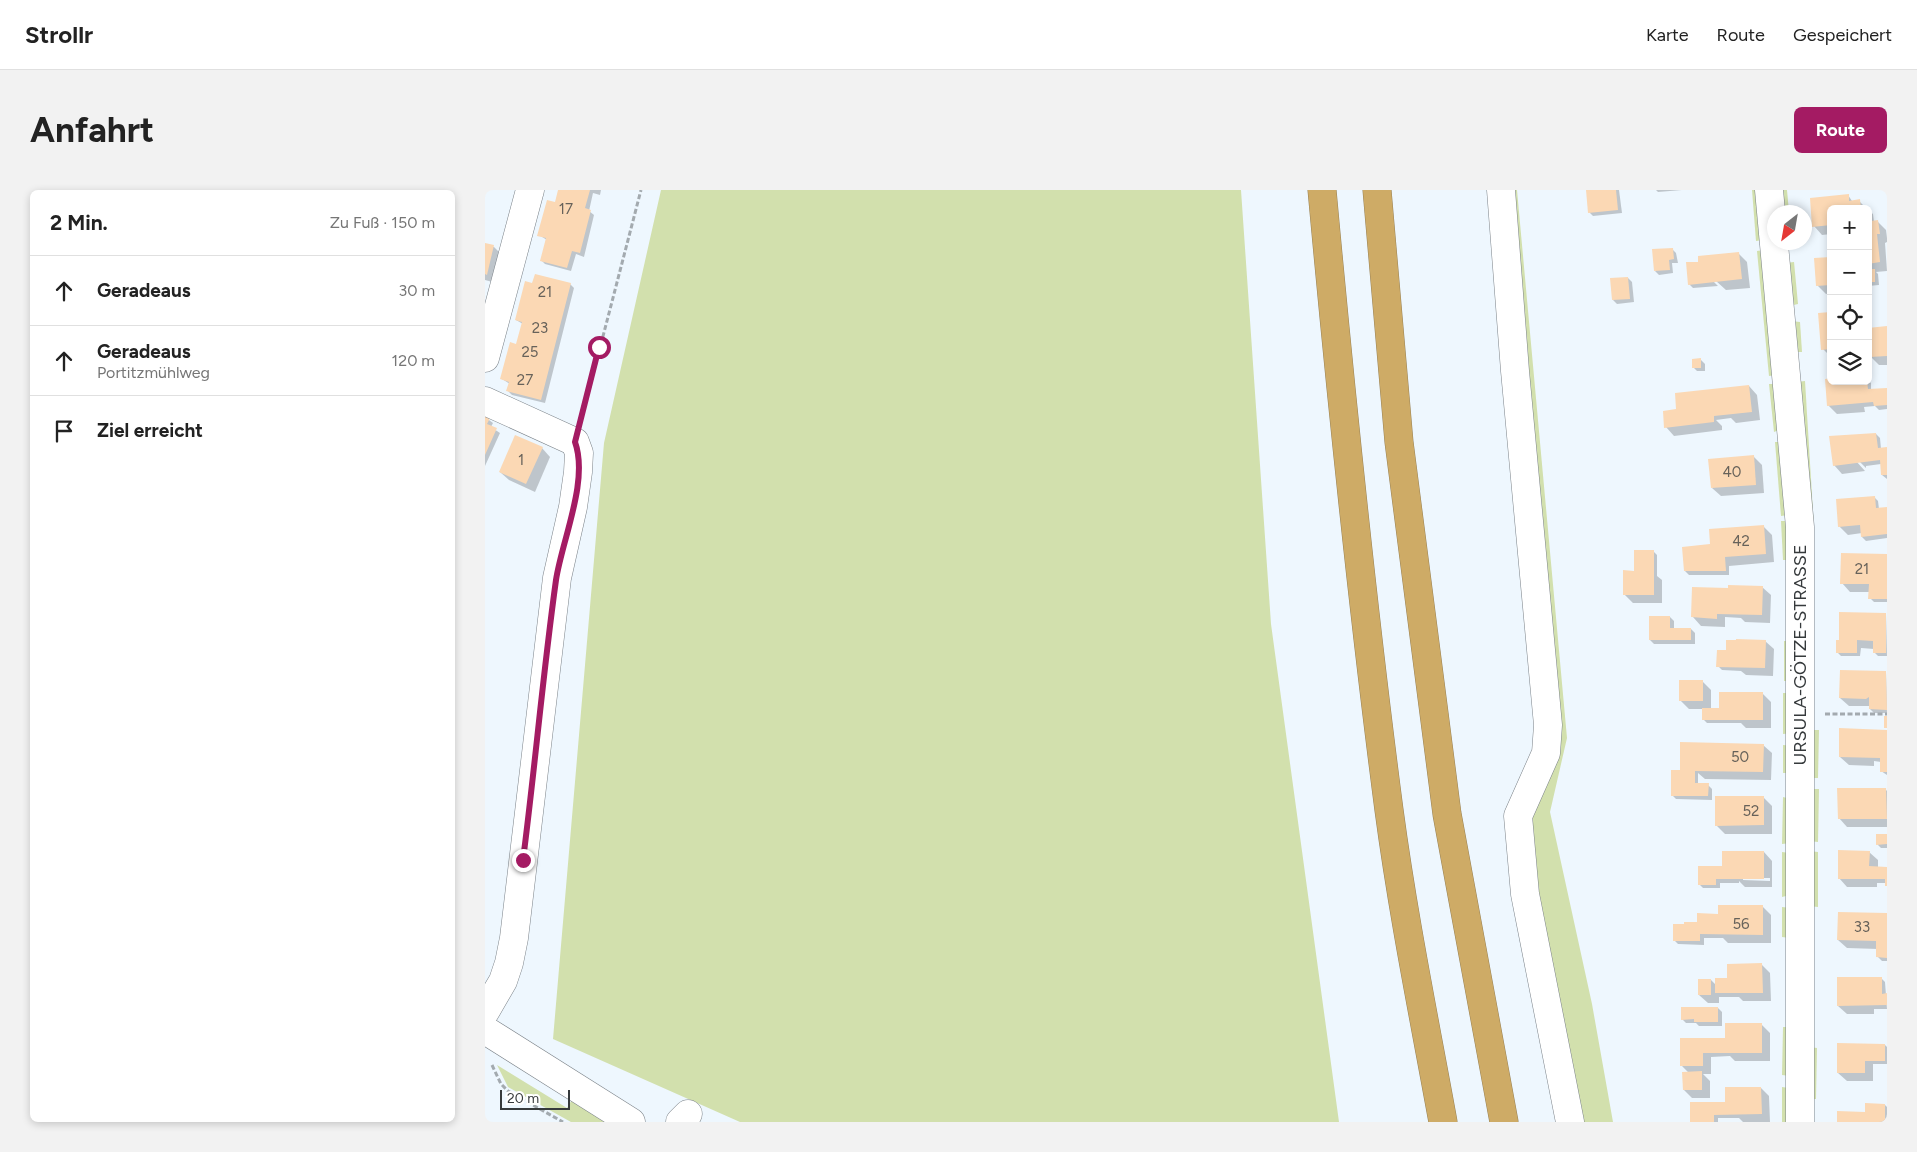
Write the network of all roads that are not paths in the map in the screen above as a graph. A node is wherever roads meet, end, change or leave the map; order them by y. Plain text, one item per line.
1 (530, 190) edge
2 (1322, 190) edge
3 (1377, 190) edge
4 (1501, 190) edge
5 (1769, 190) edge
6 (485, 358) edge
7 (485, 401) edge
8 (488, 1026) edge
9 (631, 1122) edge
10 (1443, 1122) edge
11 (1503, 1122) edge
12 (1569, 1122) edge
13 (1800, 1122) edge

1 - 6 street
2 - 10 highway
3 - 11 highway
4 - 12 street
5 - 13 street, URSULA-GÖTZE-STRASSE
7 - 8 street
8 - 9 street

